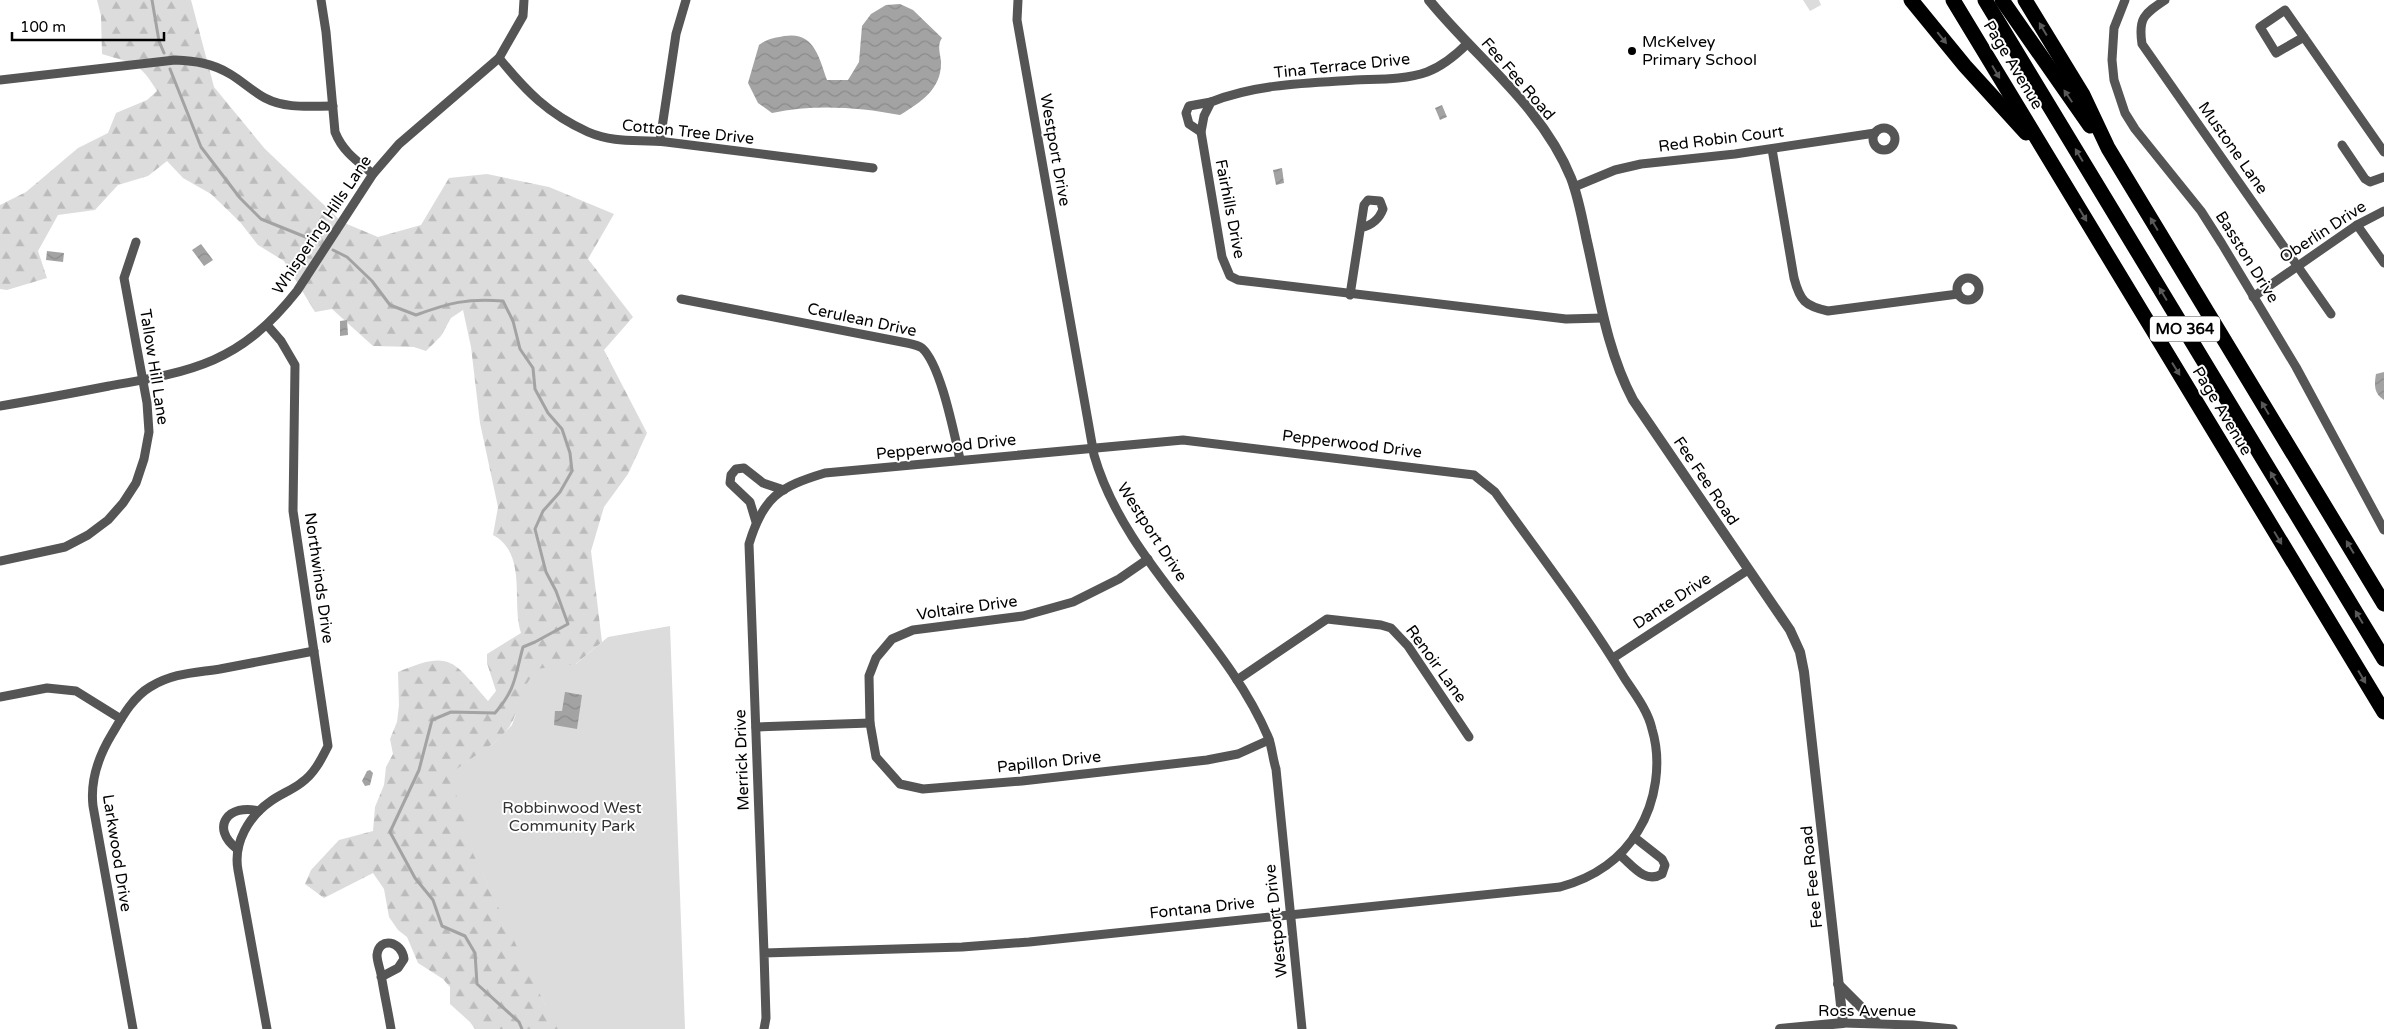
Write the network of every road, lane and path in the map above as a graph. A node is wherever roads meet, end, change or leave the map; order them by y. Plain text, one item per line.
1 (321, 0) edge
2 (524, 0) edge
3 (686, 0) edge
4 (1018, 0) edge
5 (1428, 0) edge
6 (1911, 0) edge
7 (1953, 0) edge
8 (1984, 0) edge
9 (2002, 0) edge
10 (2025, 0) edge
11 (2125, 0) edge
12 (2165, 0) edge
13 (2304, 38) junction
14 (1468, 44) junction
15 (499, 58) junction
16 (0, 80) edge
17 (1211, 102) junction
18 (332, 106) junction
19 (1202, 132) junction
20 (1875, 133) dead end
21 (660, 141) junction
22 (2342, 145) dead end
23 (2108, 148) junction
24 (1772, 149) junction
25 (2384, 152) edge
26 (2049, 158) junction
27 (873, 168) dead end
28 (373, 174) junction
29 (2384, 177) edge
30 (1574, 187) junction
31 (2384, 211) edge
32 (2357, 225) junction
33 (1361, 228) dead end
34 (136, 242) dead end
35 (2384, 263) edge
36 (2297, 267) junction
37 (1958, 294) dead end
38 (1350, 295) junction
39 (2254, 296) junction
40 (681, 299) dead end
41 (2331, 314) dead end
42 (1604, 318) junction
43 (267, 325) junction
44 (143, 380) junction
45 (0, 406) edge
46 (1094, 447) junction
47 (960, 459) junction
48 (784, 490) junction
49 (766, 504) joint
50 (756, 522) junction
51 (2384, 530) edge
52 (1148, 560) junction
53 (0, 561) edge
54 (1748, 570) junction
55 (2384, 604) edge
56 (314, 650) junction
57 (1613, 658) junction
58 (2384, 659) edge
59 (1237, 680) junction
60 (0, 698) edge
61 (2384, 712) edge
62 (121, 719) junction
63 (870, 722) junction
64 (756, 727) junction
65 (1469, 737) dead end
66 (1269, 740) junction
67 (259, 811) junction
68 (1634, 837) junction
69 (237, 849) junction
70 (1620, 854) junction
71 (1291, 914) junction
72 (764, 953) junction
73 (381, 977) dead end
74 (1838, 984) junction
75 (766, 1018) junction
76 (1843, 1022) junction
77 (1877, 1023) junction
78 (1913, 1027) edge
79 (132, 1029) edge
80 (267, 1029) edge
81 (391, 1029) edge
82 (764, 1029) edge
83 (771, 1029) edge
84 (1302, 1029) edge
85 (1780, 1029) edge
86 (1954, 1029) edge

1 - 18 street
2 - 15 street, Whispering Hills Lane
3 - 21 street
4 - 46 street, Westport Drive
5 - 14 street, Fee Fee Road
6 -> 26 highway
7 -> 26 highway, Page Avenue / MO 364
58 -> 8 highway, Page Avenue / MO 364
23 -> 9 highway
23 -> 10 highway
11 - 39 street, Basston Drive
12 - 36 street, Mustone Lane
13 - 13 street
13 - 25 street
14 - 17 street, Tina Terrace Drive
14 - 30 street, Fee Fee Road
15 - 21 street, Cotton Tree Drive
15 - 28 street, Whispering Hills Lane
16 - 18 street
17 - 19 street, Fairhills Drive
17 - 19 street, Tina Terrace Drive
18 - 28 street
19 - 38 street, Fairhills Drive
20 - 24 street, Red Robin Court
21 - 27 street, Cotton Tree Drive
22 - 29 street
55 -> 23 highway
24 - 30 street, Red Robin Court
24 - 37 street
26 -> 61 highway, Page Avenue / MO 364
28 - 43 street, Whispering Hills Lane
30 - 42 street, Fee Fee Road
31 - 32 street, Oberlin Drive
32 - 35 street
32 - 36 street, Oberlin Drive
33 - 38 street
34 - 44 street, Tallow Hill Lane
36 - 39 street, Oberlin Drive
36 - 41 street, Mustone Lane
38 - 42 street, Fairhills Drive
39 - 51 street, Basston Drive
40 - 47 street, Cerulean Drive
42 - 54 street, Fee Fee Road
43 - 44 street, Whispering Hills Lane
43 - 56 street, Northwinds Drive
44 - 45 street, Whispering Hills Lane
44 - 53 street, Tallow Hill Lane
46 - 47 street, Pepperwood Drive
46 - 52 street, Westport Drive
46 - 57 street, Pepperwood Drive
47 - 48 street, Pepperwood Drive
48 - 49 street, Pepperwood Drive
48 - 50 street
49 - 50 street, Merrick Drive
50 - 64 street, Merrick Drive
52 - 59 street, Westport Drive
52 - 63 street, Voltaire Drive
54 - 57 street, Dante Drive
54 - 74 street, Fee Fee Road
56 - 62 street, Larkwood Drive
56 - 67 street, Northwinds Drive
57 - 68 street, Pepperwood Drive
59 - 65 street, Renoir Lane
59 - 66 street, Westport Drive
60 - 62 street
62 - 79 street, Larkwood Drive
63 - 64 street
63 - 66 street, Papillon Drive
64 - 72 street, Merrick Drive
66 - 71 street, Westport Drive
67 - 69 street, Northwinds Drive
67 - 69 street
68 - 70 street, Pepperwood Drive
68 - 70 street
69 - 80 street, Northwinds Drive
70 - 71 street, Fontana Drive
71 - 72 street, Fontana Drive
71 - 84 street, Westport Drive
72 - 75 street, Merrick Drive
73 - 81 street
74 - 76 street, Fee Fee Road
74 - 77 street
75 - 82 street, Merrick Drive
75 - 83 street, Merrick Drive
76 - 77 street, Ross Avenue
76 - 85 street, Ross Avenue
77 - 78 street, Ross Avenue
78 - 86 street, Ross Avenue

